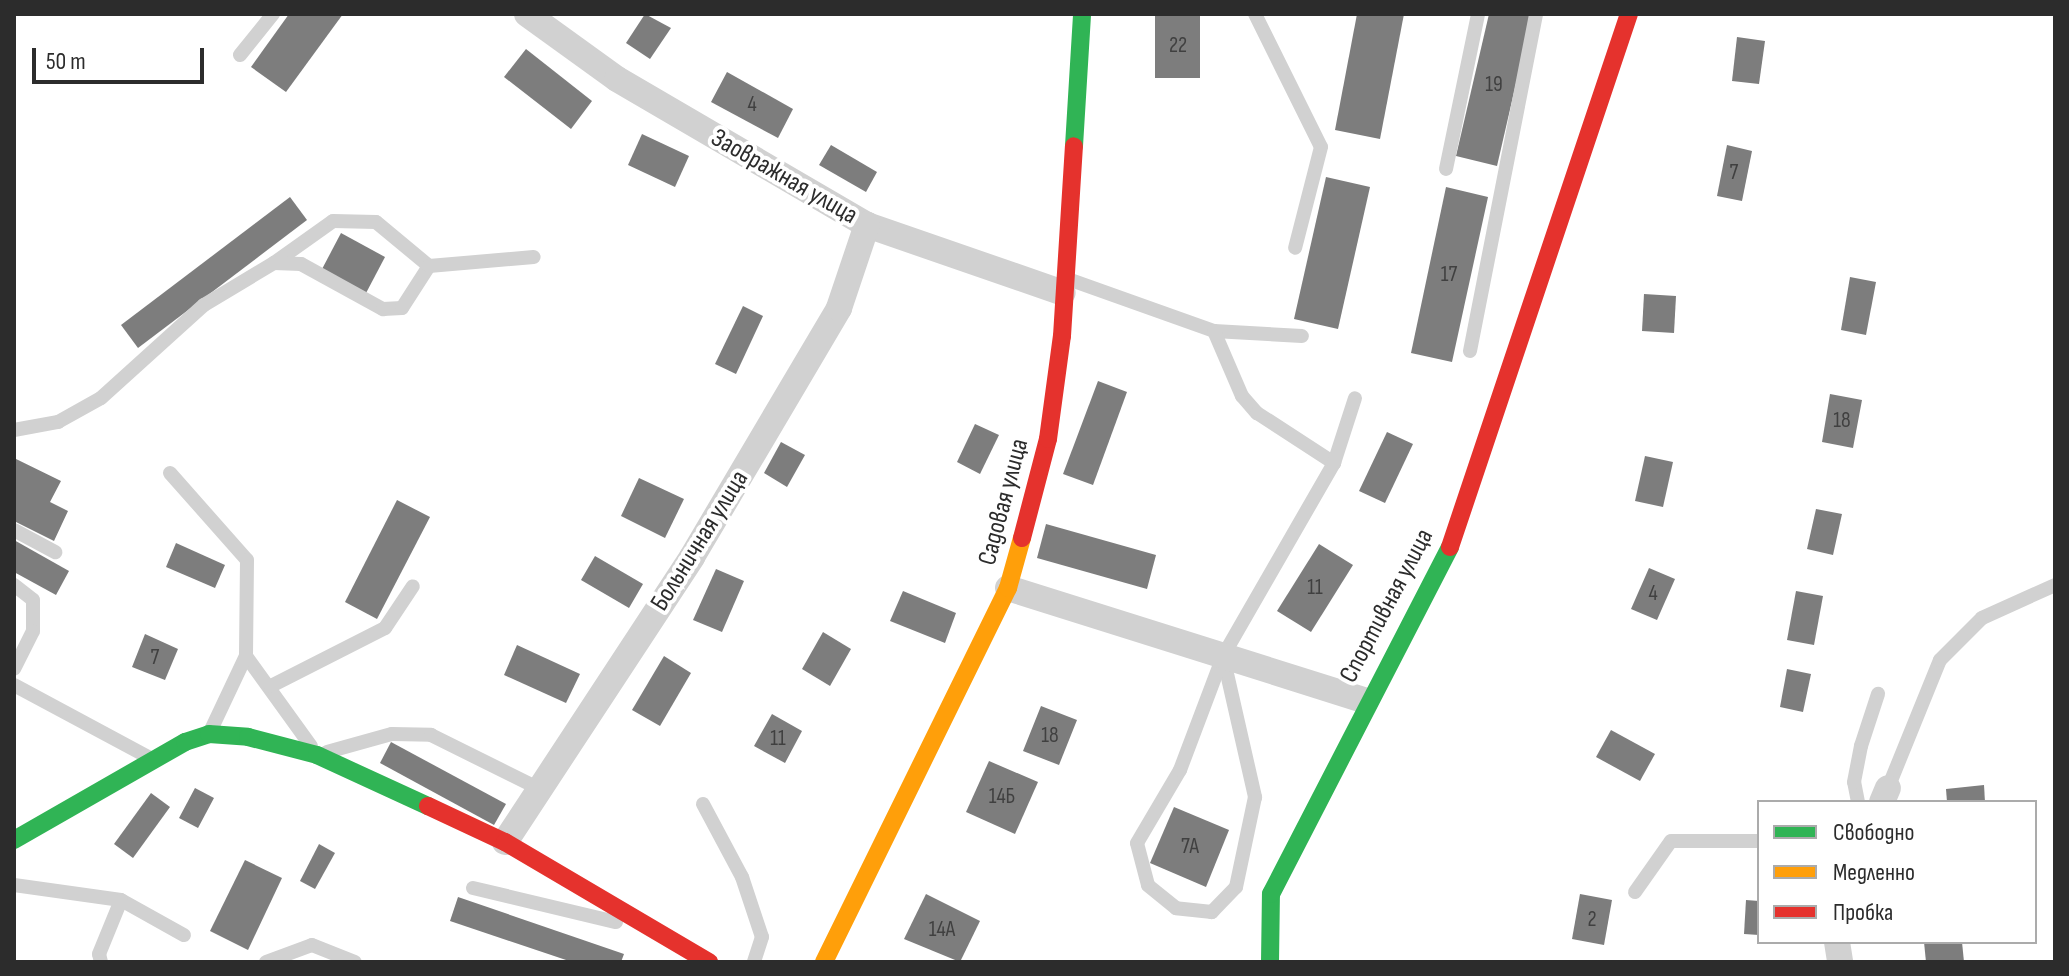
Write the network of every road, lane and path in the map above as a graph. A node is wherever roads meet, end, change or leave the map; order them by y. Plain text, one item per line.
1 (273, 14) edge
2 (527, 14) edge
3 (1082, 14) edge
4 (1255, 14) edge
5 (1478, 14) edge
6 (1536, 14) edge
7 (1629, 14) edge
8 (240, 55) dead end
9 (1446, 169) dead end
10 (867, 225) junction
11 (1295, 248) dead end
12 (534, 257) dead end
13 (274, 263) junction
14 (429, 266) junction
15 (1064, 285) junction
16 (1214, 331) junction
17 (1302, 336) dead end
18 (1470, 351) dead end
19 (1355, 398) dead end
20 (14, 430) edge
21 (1334, 463) junction
22 (170, 473) dead end
23 (14, 530) edge
24 (55, 552) dead end
25 (14, 585) edge
26 (2055, 585) edge
27 (413, 586) dead end
28 (1008, 588) junction
29 (246, 656) junction
30 (1223, 656) junction
31 (14, 669) edge
32 (14, 685) edge
33 (271, 686) junction
34 (1878, 694) dead end
35 (1366, 701) junction
36 (209, 734) junction
37 (317, 755) junction
38 (152, 759) junction
39 (540, 789) junction
40 (1885, 795) edge
41 (1858, 800) edge
42 (703, 804) dead end
43 (14, 840) edge
44 (1757, 841) edge
45 (505, 842) junction
46 (14, 885) edge
47 (473, 888) dead end
48 (1635, 892) dead end
49 (121, 900) junction
50 (633, 918) junction
51 (184, 935) dead end
52 (101, 962) edge
53 (266, 962) edge
54 (355, 962) edge
55 (709, 962) edge
56 (754, 962) edge
57 (824, 962) edge
58 (1270, 962) edge

1 - 8 lane
2 - 10 street, Заовражная улица
3 - 15 street, Садовая улица
4 - 11 lane
5 - 9 lane
6 - 18 lane
7 - 35 street, Спортивная улица
10 - 15 street, Заовражная улица
10 - 39 street, Больничная улица
12 - 14 lane
13 - 14 lane
13 - 14 lane
13 - 20 lane
15 - 16 lane
15 - 28 street, Садовая улица
16 - 17 lane
16 - 21 lane
19 - 21 lane
21 - 30 lane
22 - 29 lane
23 - 24 lane
25 - 31 lane
26 - 40 lane
27 - 33 lane
28 - 30 street
28 - 57 street, Садовая улица
29 - 33 lane
29 - 36 lane
30 - 30 lane
30 - 35 street
32 - 38 lane
33 - 37 lane
34 - 41 lane
35 - 58 street, Спортивная улица
36 - 37 street
36 - 38 street
37 - 39 lane
37 - 45 street
38 - 43 street
39 - 45 street, Больничная улица
42 - 56 lane
44 - 48 lane
45 - 50 street
46 - 49 lane
47 - 50 lane
49 - 51 lane
49 - 52 lane
50 - 55 street
53 - 54 lane

